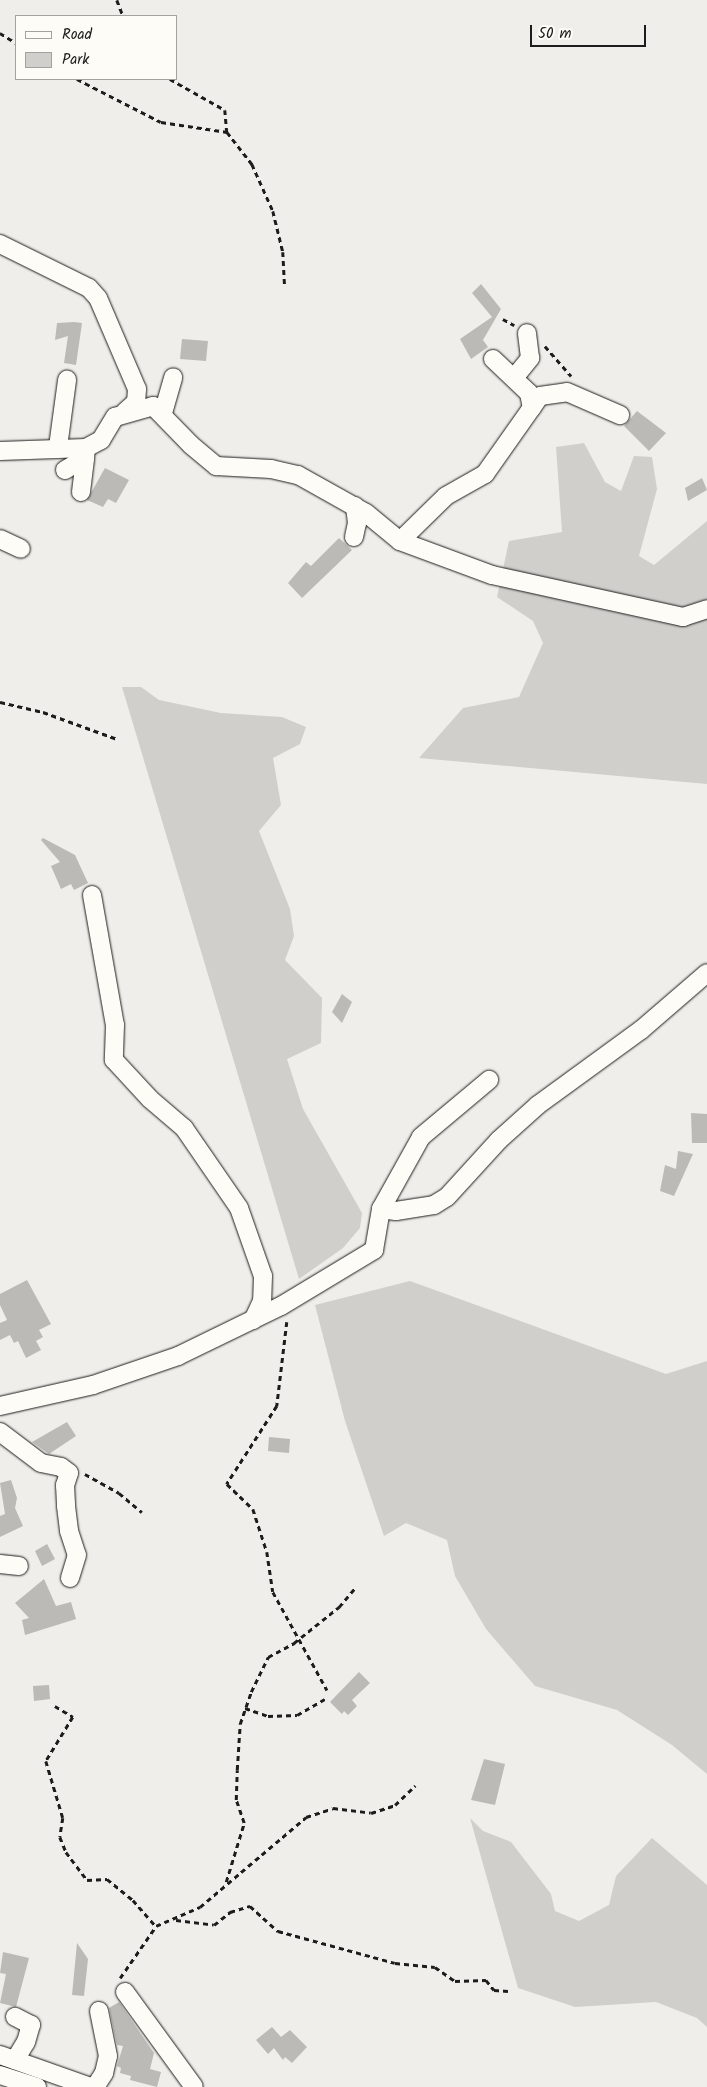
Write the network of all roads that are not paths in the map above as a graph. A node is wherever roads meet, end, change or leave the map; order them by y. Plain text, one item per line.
1 (0, 244) edge
2 (527, 333) dead end
3 (493, 359) dead end
4 (173, 377) dead end
5 (514, 378) junction
6 (67, 380) dead end
7 (532, 408) junction
8 (125, 412) junction
9 (163, 412) junction
10 (620, 415) dead end
11 (58, 447) junction
12 (0, 451) edge
13 (86, 453) junction
14 (65, 470) dead end
15 (81, 492) dead end
16 (354, 506) junction
17 (354, 537) dead end
18 (0, 539) edge
19 (400, 541) junction
20 (21, 549) dead end
21 (707, 609) edge
22 (92, 895) dead end
23 (707, 973) edge
24 (489, 1080) dead end
25 (381, 1209) junction
26 (259, 1317) junction
27 (0, 1406) edge
28 (0, 1432) edge
29 (0, 1564) edge
30 (19, 1566) dead end
31 (70, 1578) dead end
32 (124, 1992) road end
33 (99, 2011) dead end
34 (15, 2017) dead end
35 (7, 2058) edge
36 (0, 2075) edge
37 (37, 2087) edge
38 (91, 2087) edge
39 (95, 2087) edge
40 (194, 2087) edge

1 - 8 street
2 - 5 street
3 - 5 street
4 - 9 street
5 - 7 street
6 - 11 street
7 - 10 street
7 - 19 street
8 - 9 street
8 - 13 street
9 - 16 street
11 - 12 street
11 - 13 street
13 - 14 street
13 - 15 street
16 - 17 street
16 - 19 street
18 - 20 street
19 - 21 street
22 - 26 street
23 - 25 street
24 - 25 street
25 - 26 street
26 - 27 street
28 - 31 street
29 - 30 street
32 - 40 street
33 - 39 street
34 - 35 street
35 - 38 street
36 - 37 street

